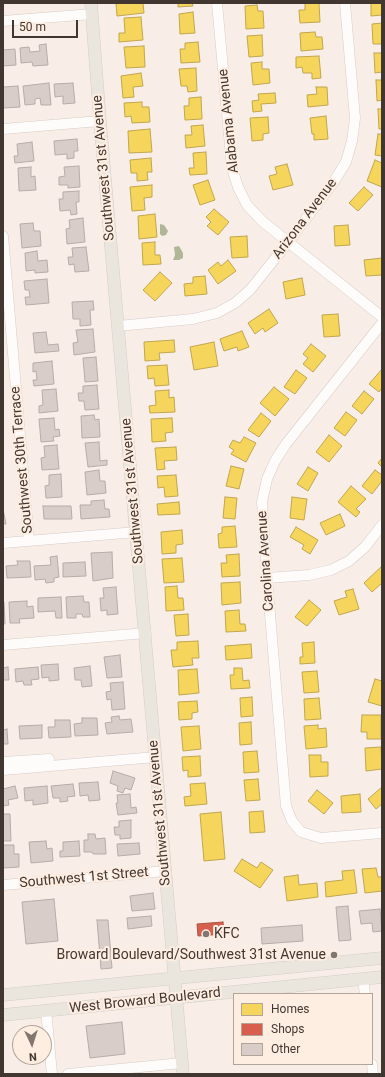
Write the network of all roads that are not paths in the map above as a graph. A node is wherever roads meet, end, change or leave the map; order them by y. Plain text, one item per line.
1 (217, 3) edge
2 (345, 3) edge
3 (91, 9) edge
4 (3, 21) edge
5 (100, 121) junction
6 (3, 129) edge
7 (3, 236) edge
8 (289, 241) junction
9 (382, 316) edge
10 (382, 323) edge
11 (118, 326) junction
12 (382, 525) edge
13 (136, 532) junction
14 (29, 541) junction
15 (3, 543) edge
16 (267, 578) junction
17 (146, 633) junction
18 (3, 645) edge
19 (155, 754) junction
20 (3, 762) edge
21 (3, 770) edge
22 (382, 833) edge
23 (166, 871) junction
24 (3, 885) edge
25 (382, 958) edge
26 (382, 977) edge
27 (174, 978) junction
28 (363, 979) junction
29 (365, 993) edge
30 (3, 995) edge
31 (176, 998) junction
32 (46, 1010) junction
33 (3, 1015) edge
34 (183, 1069) edge
35 (52, 1074) edge
36 (68, 1074) edge

1 - 8 street, Alabama Avenue
2 - 8 street, Arizona Avenue
3 - 4 street
3 - 5 main road, Southwest 31st Avenue
5 - 6 street
5 - 11 main road, Southwest 31st Avenue
7 - 14 street, Southwest 30th Terrace
8 - 9 street, Alabama Avenue
8 - 11 street, Arizona Avenue
10 - 16 street, Carolina Avenue
11 - 13 main road, Southwest 31st Avenue
12 - 16 street
13 - 14 street
13 - 17 main road, Southwest 31st Avenue
14 - 15 street
16 - 22 street, Carolina Avenue
17 - 18 street
17 - 19 main road, Southwest 31st Avenue
19 - 20 street
19 - 21 street
19 - 23 main road, Southwest 31st Avenue
23 - 24 street, Southwest 1st Street
23 - 27 main road, Southwest 31st Avenue
25 - 27 main road, West Broward Boulevard
26 - 28 main road, West Broward Boulevard
27 - 30 main road, West Broward Boulevard
27 - 31 main road, Southwest 31st Avenue
28 - 29 street
28 - 31 main road, West Broward Boulevard
31 - 32 main road, West Broward Boulevard
31 - 34 main road, Southwest 31st Avenue
32 - 33 main road, West Broward Boulevard
32 - 35 street
34 - 36 street

